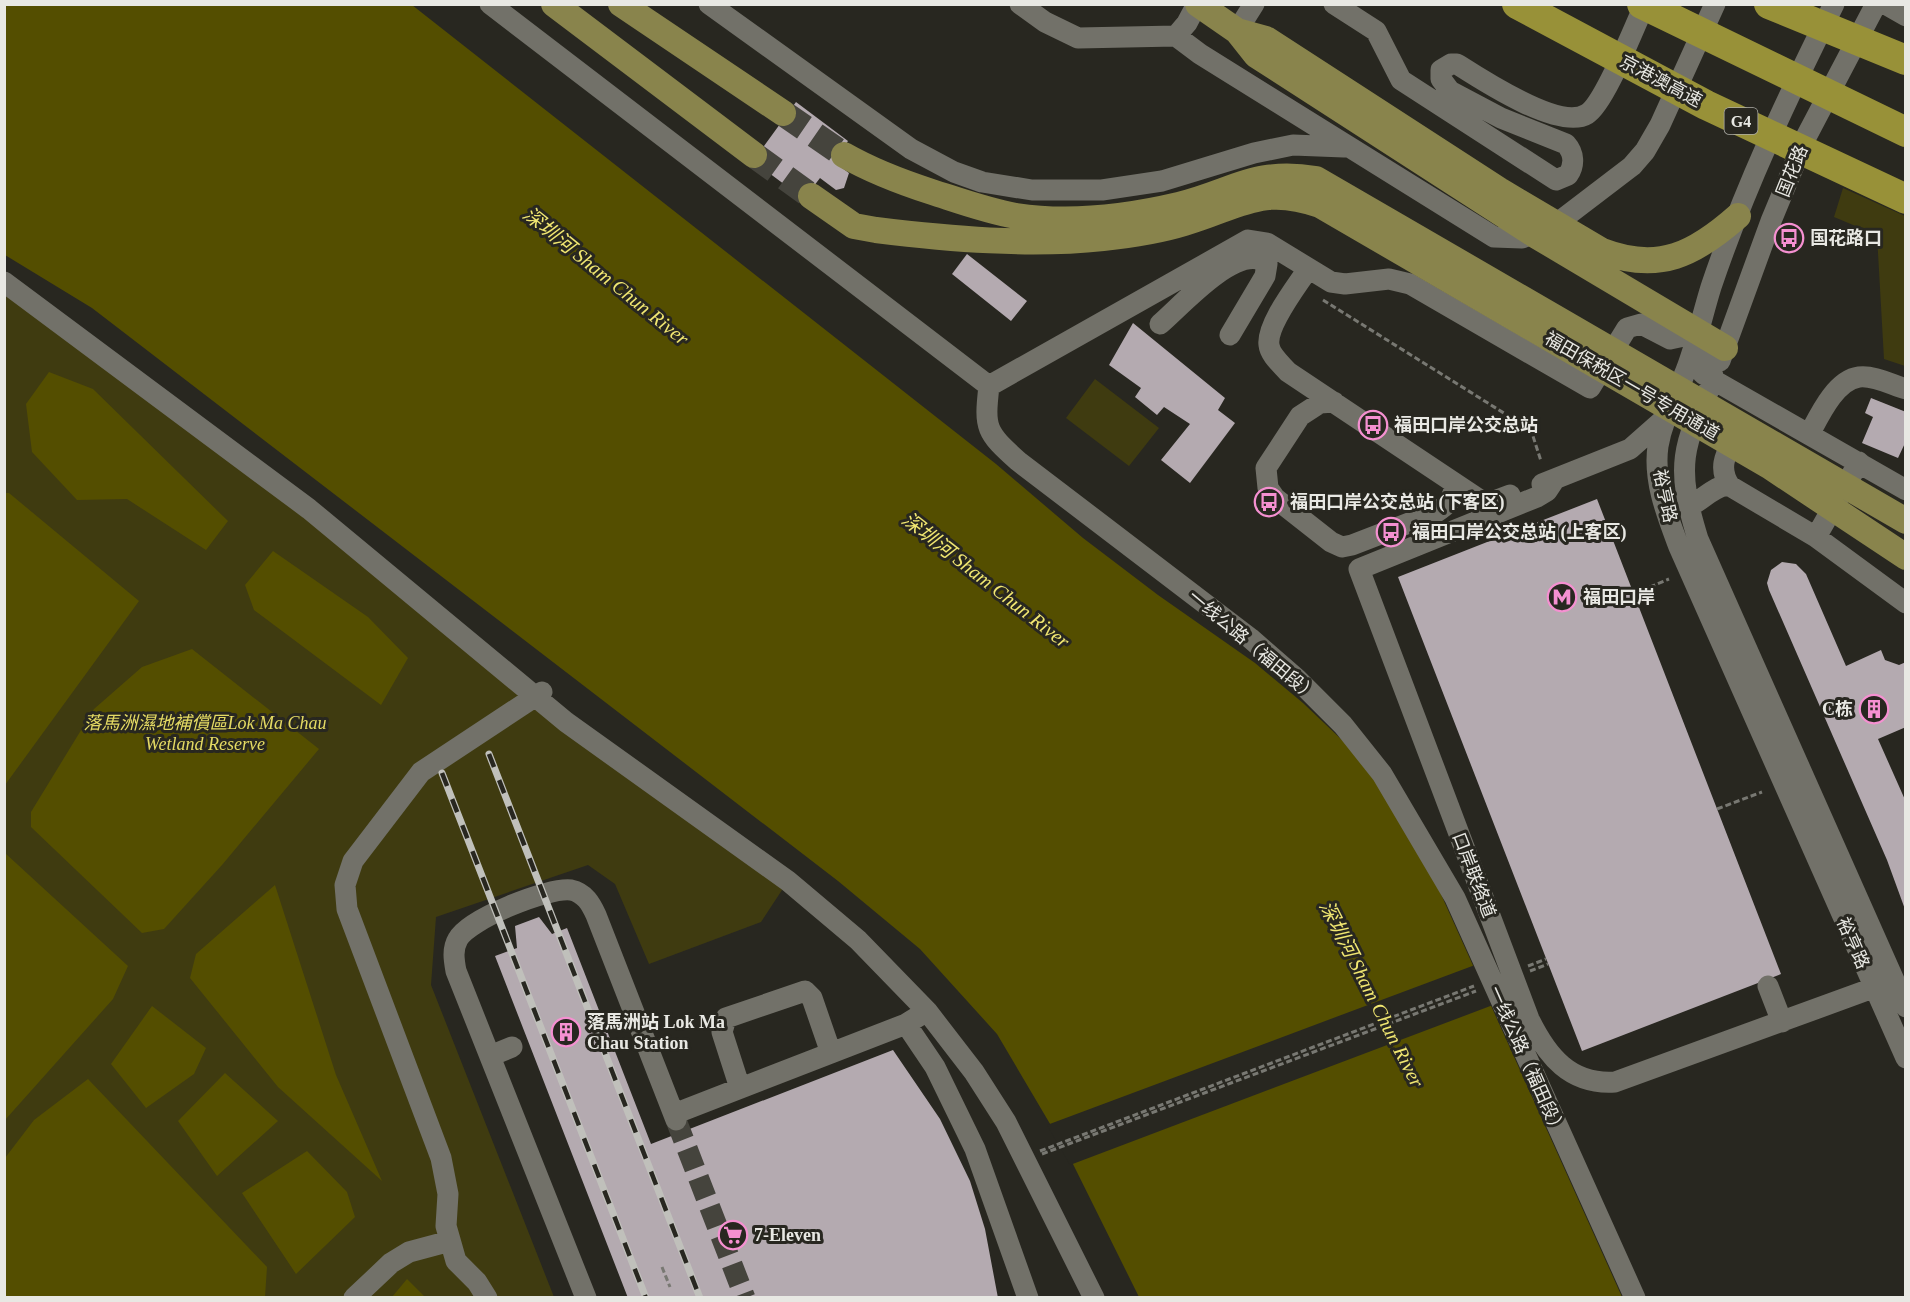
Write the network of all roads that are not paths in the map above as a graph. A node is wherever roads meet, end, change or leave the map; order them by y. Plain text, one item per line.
1 (490, 4) edge
2 (554, 4) edge
3 (621, 4) edge
4 (709, 4) edge
5 (1020, 4) edge
6 (1198, 4) edge
7 (1254, 4) edge
8 (1334, 4) edge
9 (1517, 4) edge
10 (1644, 4) edge
11 (1715, 4) edge
12 (1769, 4) edge
13 (1834, 4) edge
14 (1875, 4) edge
15 (1885, 4) edge
16 (1905, 16) edge
17 (1238, 31) junction
18 (1176, 36) junction
19 (1905, 60) edge
20 (783, 112) tunnel mouth
21 (1905, 132) edge
22 (1347, 147) junction
23 (754, 155) tunnel mouth
24 (844, 155) tunnel mouth
25 (811, 196) tunnel mouth
26 (1905, 199) edge
27 (1358, 215) junction
28 (1737, 216) junction
29 (1546, 230) junction
30 (1308, 269) junction
31 (4, 282) edge
32 (1160, 324) dead end
33 (1698, 333) junction
34 (1230, 335) dead end
35 (1725, 348) junction
36 (1688, 365) junction
37 (1714, 379) junction
38 (997, 382) junction
39 (1905, 389) edge
40 (1751, 400) junction
41 (1334, 402) junction
42 (1664, 419) junction
43 (1810, 433) junction
44 (1859, 462) junction
45 (1555, 479) junction
46 (1455, 484) junction
47 (1730, 486) junction
48 (1905, 490) edge
49 (1688, 507) junction
50 (1905, 521) edge
51 (1816, 537) junction
52 (1905, 557) edge
53 (1905, 603) edge
54 (538, 694) junction
55 (1898, 970) edge
56 (1768, 986) dead end
57 (1873, 988) junction
58 (1905, 1007) edge
59 (927, 1011) junction
60 (1782, 1022) junction
61 (906, 1024) junction
62 (512, 1047) dead end
63 (831, 1053) junction
64 (490, 1056) junction
65 (1905, 1058) edge
66 (740, 1088) junction
67 (450, 1241) junction
68 (354, 1298) edge
69 (488, 1298) edge
70 (586, 1298) edge
71 (1028, 1298) edge
72 (1094, 1298) edge
73 (1635, 1298) edge

1 - 38 street
2 - 23 main road
3 - 20 main road
4 - 22 street
5 - 18 street
6 - 17 main road
6 - 18 street
7 - 17 street
8 - 10 street
9 - 26 highway, 京港澳高速 / G4
10 - 21 highway
11 - 29 street
12 - 19 highway
13 - 28 street, 国花路
14 - 35 street, 国花路
15 - 16 street
17 - 29 main road
18 - 22 street
22 - 29 street
24 - 27 main road
25 - 27 main road
27 - 50 main road, 福田保税区一号专用通道
27 - 52 main road, 福田保税区一号专用通道
28 - 29 main road
28 - 33 street, 国花路
29 - 33 main road
30 - 33 street
30 - 38 street
30 - 41 street
31 - 54 street
32 - 34 street
33 - 35 main road
33 - 36 street, 裕亨路
33 - 37 street
35 - 37 street, 国花路
36 - 37 street
36 - 42 street, 裕亨路
37 - 40 street
37 - 49 street, 裕亨路
38 - 73 street, 一线公路（福田段）
39 - 43 street
40 - 43 street
40 - 47 street
41 - 46 street
41 - 46 street
42 - 45 street
42 - 57 street, 裕亨路
43 - 44 street
44 - 48 street
44 - 51 street
45 - 46 street
45 - 60 street, 口岸联络道
47 - 49 street
47 - 51 street
49 - 55 street, 裕亨路
51 - 53 street
54 - 59 street
54 - 67 street
55 - 58 street, 裕亨路
56 - 60 street
57 - 60 street, 口岸联络道
57 - 65 street, 裕亨路
59 - 61 street
59 - 72 street
61 - 63 street
61 - 71 street
62 - 64 street
63 - 66 street
63 - 66 street
64 - 66 street
64 - 70 street
67 - 68 street
67 - 69 street

